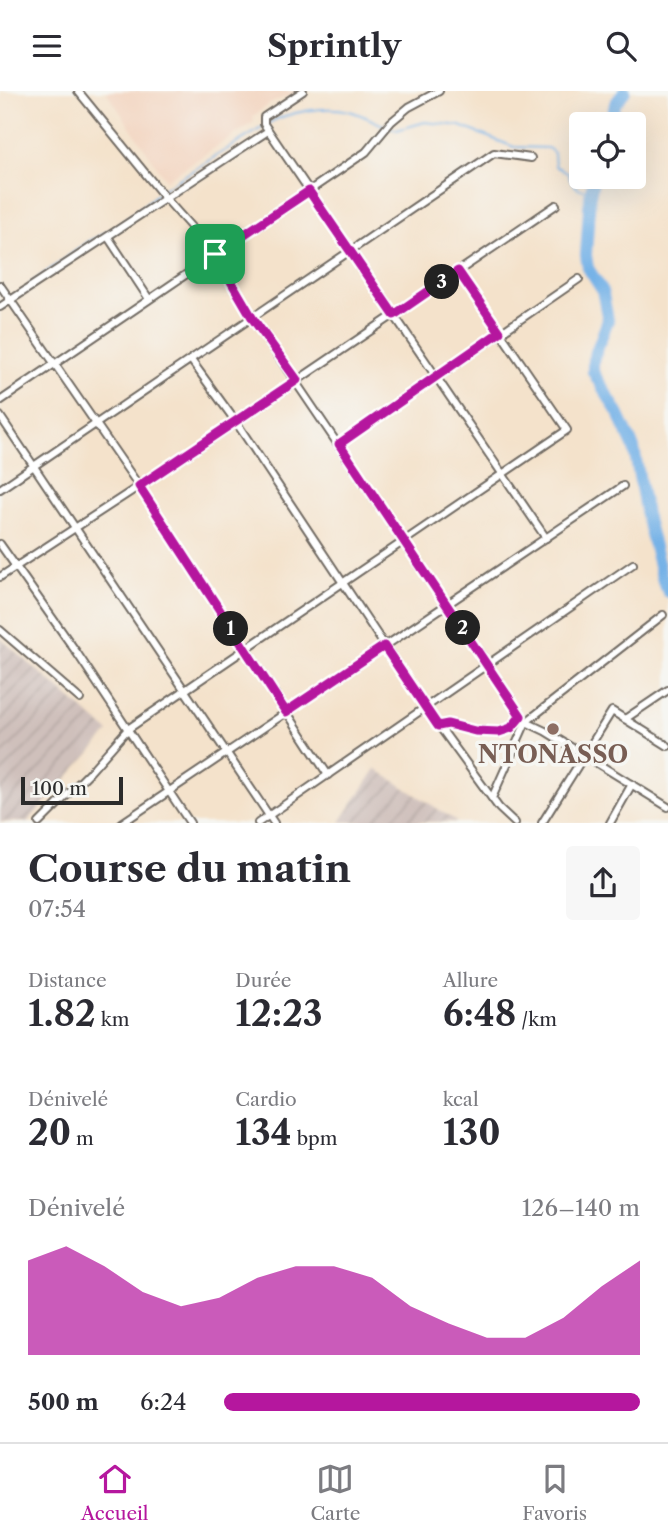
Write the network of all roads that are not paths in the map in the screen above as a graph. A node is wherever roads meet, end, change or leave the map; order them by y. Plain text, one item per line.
1 (78, 91) edge
2 (303, 91) edge
3 (439, 91) edge
4 (268, 131) junction
5 (531, 158) dead end
6 (309, 191) junction
7 (167, 200) junction
8 (556, 205) dead end
9 (108, 237) junction
10 (350, 251) junction
11 (215, 254) junction
12 (458, 271) junction
13 (579, 279) dead end
14 (0, 285) edge
15 (149, 299) junction
16 (10, 300) junction
17 (0, 307) edge
18 (394, 315) junction
19 (253, 319) junction
20 (500, 332) junction
21 (191, 360) junction
22 (53, 365) junction
23 (436, 377) junction
24 (297, 380) junction
25 (0, 401) edge
26 (0, 416) edge
27 (236, 422) junction
28 (95, 425) junction
29 (339, 444) junction
30 (34, 466) junction
31 (502, 474) junction
32 (139, 486) junction
33 (623, 486) dead end
34 (0, 489) edge
35 (76, 528) junction
36 (546, 538) junction
37 (404, 541) junction
38 (0, 544) edge
39 (633, 564) dead end
40 (17, 566) junction
41 (0, 577) edge
42 (342, 583) junction
43 (447, 604) junction
44 (663, 615) dead end
45 (0, 630) edge
46 (384, 646) junction
47 (245, 649) junction
48 (488, 665) junction
49 (185, 690) junction
50 (668, 690) edge
51 (80, 699) dead end
52 (426, 708) junction
53 (286, 712) junction
54 (524, 719) junction
55 (625, 719) junction
56 (438, 726) junction
57 (128, 729) junction
58 (668, 746) edge
59 (226, 752) junction
60 (584, 755) junction
61 (328, 775) junction
62 (632, 784) junction
63 (169, 791) junction
64 (492, 798) junction
65 (668, 807) edge
66 (269, 815) junction
67 (39, 823) edge
68 (122, 823) edge
69 (190, 823) edge
70 (258, 823) edge
71 (274, 823) edge
72 (515, 823) edge
73 (542, 823) edge
74 (610, 823) edge

1 - 7 street
2 - 4 street
3 - 6 street
4 - 6 street
4 - 7 street
5 - 10 street
6 - 10 street
6 - 11 street
7 - 9 street
7 - 11 street
8 - 12 street
9 - 15 street
9 - 16 street
10 - 18 street
10 - 19 street
11 - 15 street
11 - 19 street
12 - 18 street
12 - 20 street
13 - 20 street
14 - 16 street
15 - 22 street
16 - 17 street
16 - 22 street
18 - 23 street
18 - 24 street
19 - 21 street
19 - 24 street
20 - 23 street
20 - 31 street
21 - 27 street
21 - 28 street
22 - 25 street
22 - 28 street
23 - 29 street
23 - 31 street
24 - 27 street
24 - 29 street
26 - 30 street
27 - 32 street
27 - 42 street
28 - 30 street
28 - 32 street
29 - 37 street
30 - 34 street
30 - 35 street
31 - 36 street
31 - 37 street
32 - 35 street
32 - 47 street
33 - 36 street
35 - 40 street
35 - 49 street
36 - 43 street
37 - 42 street
37 - 43 street
38 - 40 street
39 - 48 street
40 - 41 street
40 - 57 street
42 - 46 street
42 - 47 street
43 - 46 street
43 - 48 street
44 - 54 street
45 - 51 street
46 - 52 street
46 - 53 street
47 - 49 street
47 - 53 street
48 - 52 street
48 - 54 street
49 - 57 street
49 - 59 street
50 - 55 street
52 - 56 street
52 - 61 street
53 - 59 street
53 - 61 street
54 - 56 street
54 - 60 street
54 - 64 street
55 - 58 street
55 - 60 street
56 - 64 street
57 - 63 street
57 - 67 street
59 - 63 street
59 - 66 street
60 - 62 street
60 - 73 street
61 - 66 street
62 - 65 street
62 - 74 street
63 - 68 street
63 - 69 street
64 - 72 street
66 - 70 street
66 - 71 street

